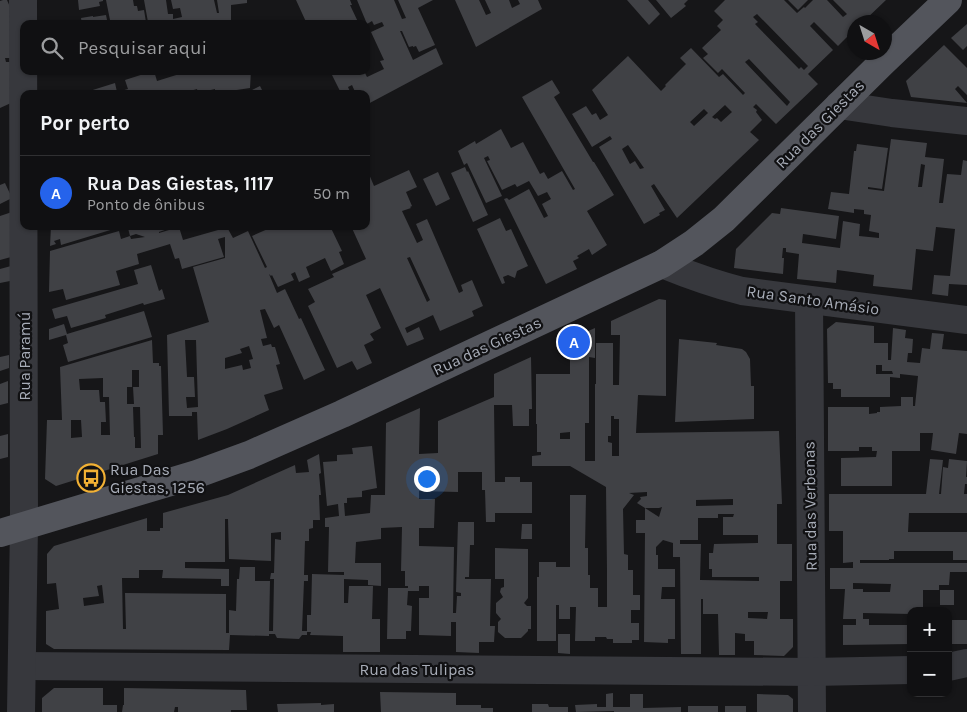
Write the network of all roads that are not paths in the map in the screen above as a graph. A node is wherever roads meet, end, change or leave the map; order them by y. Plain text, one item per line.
1 (23, 0) edge
2 (948, 0) edge
3 (23, 20) edge
4 (21, 75) edge
5 (21, 90) edge
6 (839, 105) junction
7 (967, 122) edge
8 (20, 144) edge
9 (662, 264) junction
10 (808, 300) junction
11 (967, 320) edge
12 (12, 529) edge
13 (967, 663) edge
14 (952, 665) edge
15 (22, 666) junction
16 (907, 670) edge
17 (812, 672) junction
18 (21, 712) edge
19 (812, 712) edge

1 - 3 street, Rua Paramú
2 - 6 main road, Rua das Giestas
4 - 5 street, Rua Paramú
6 - 7 street
6 - 9 main road, Rua das Giestas
8 - 12 street, Rua Paramú
9 - 10 street, Rua Santo Amásio
9 - 12 main road, Rua das Giestas
10 - 11 street, Rua Santo Amásio
10 - 17 street, Rua das Verbenas
12 - 15 street, Rua Paramú
13 - 14 street
15 - 17 street, Rua das Tulipas
15 - 18 street, Rua Paramú
16 - 17 street, Rua das Tulipas
17 - 19 street, Rua das Verbenas

